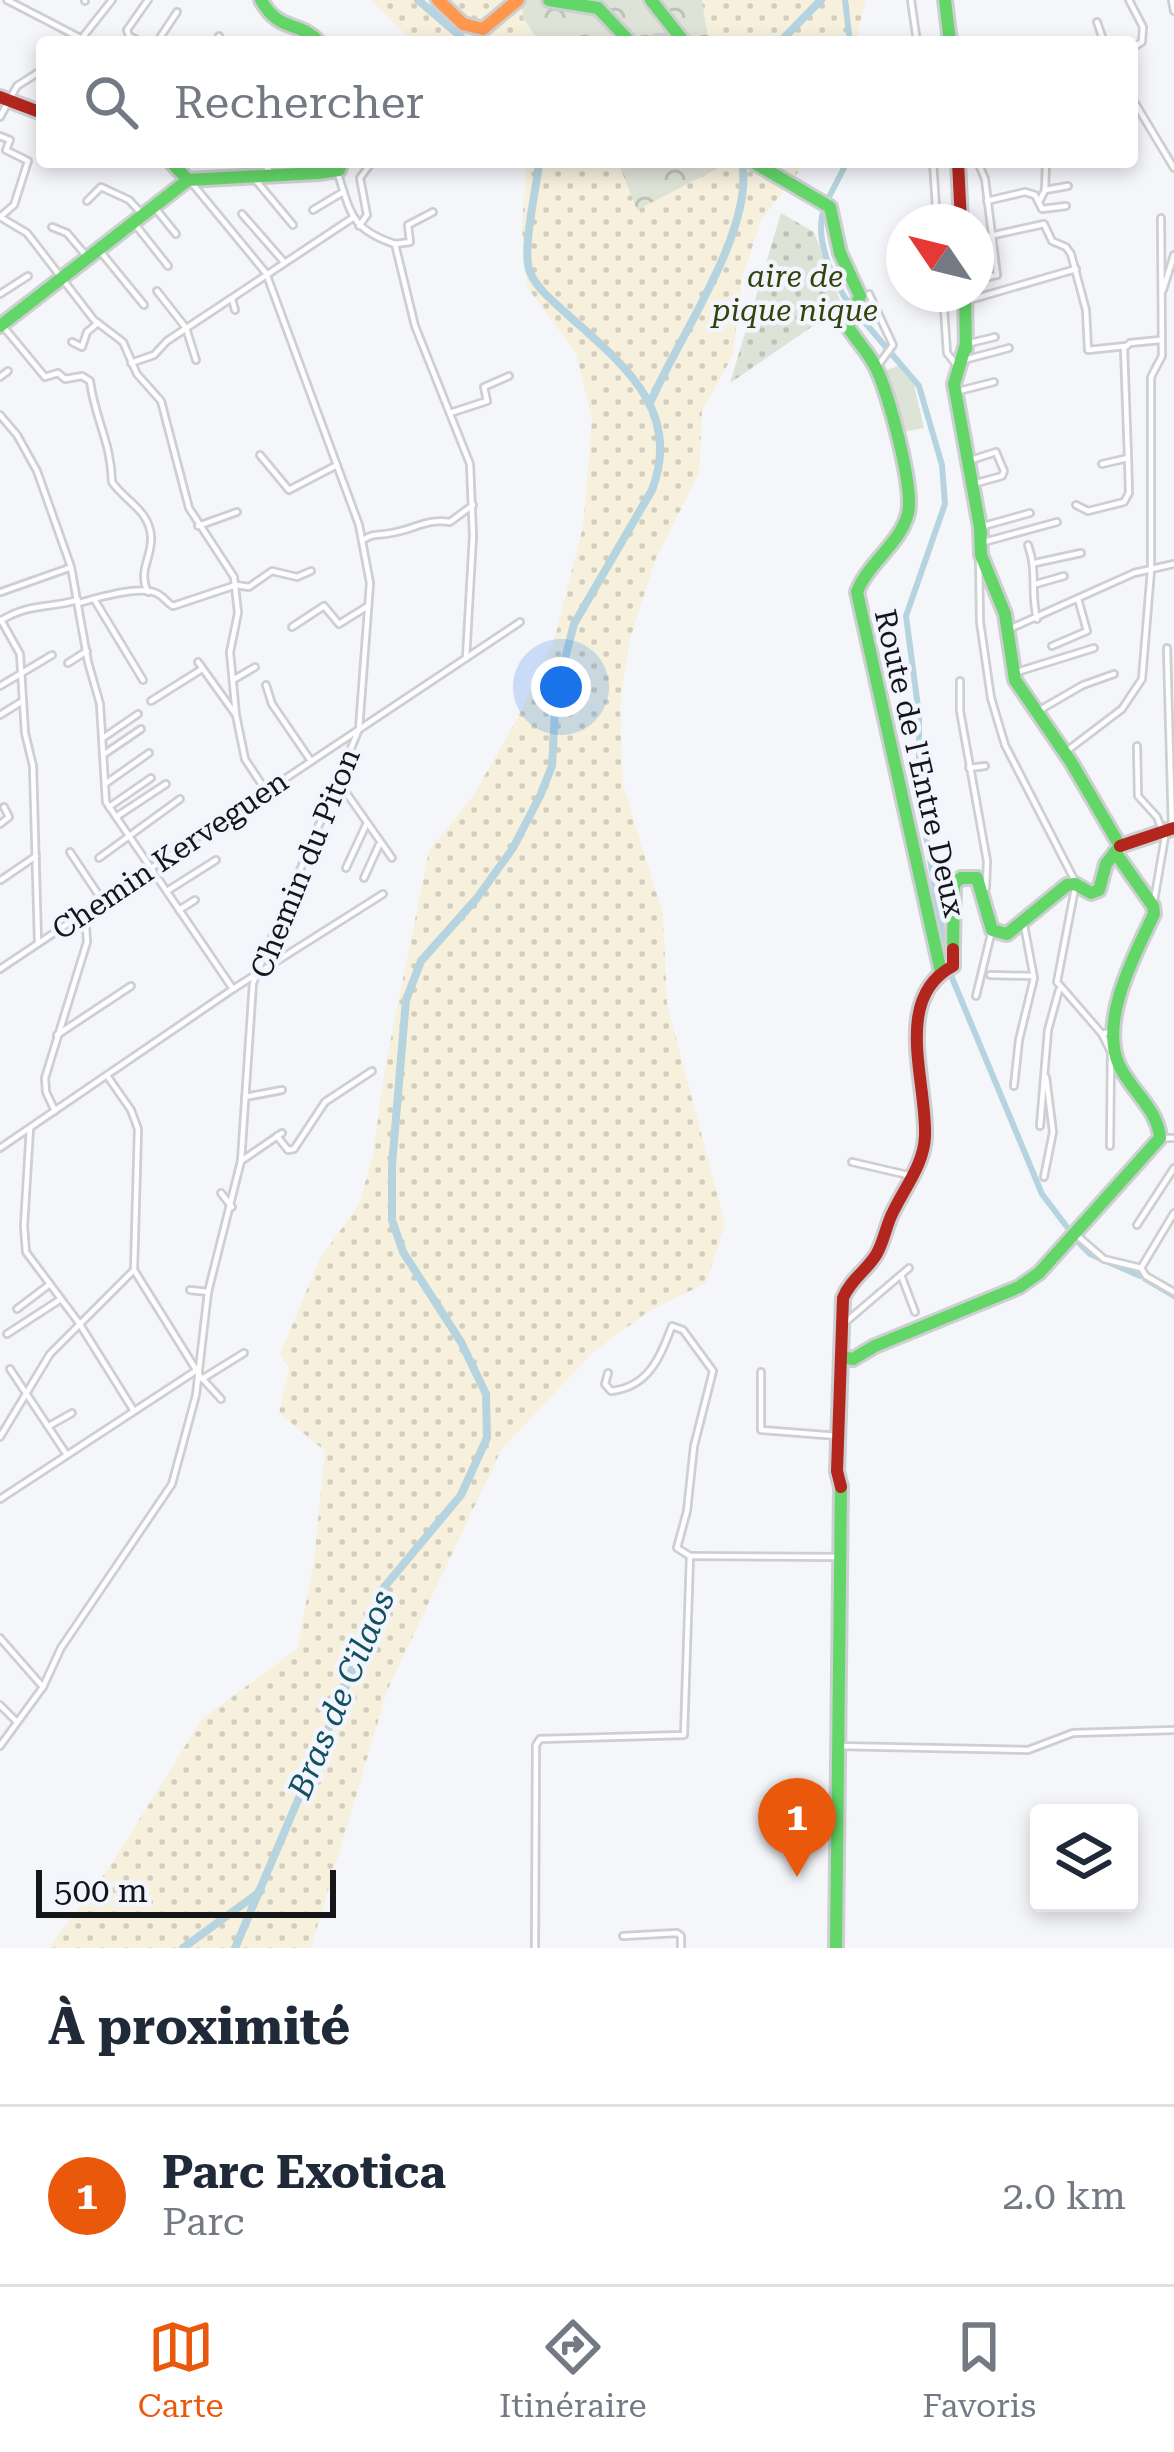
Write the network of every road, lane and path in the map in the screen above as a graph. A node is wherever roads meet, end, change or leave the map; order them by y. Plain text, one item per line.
1 (7, 0) edge
2 (112, 0) edge
3 (148, 0) edge
4 (261, 0) edge
5 (438, 0) edge
6 (518, 0) edge
7 (549, 0) edge
8 (651, 0) edge
9 (911, 0) edge
10 (945, 0) edge
11 (1129, 0) edge
12 (1172, 0) edge
13 (1174, 11) edge
14 (177, 12) dead end
15 (1097, 22) dead end
16 (74, 36) edge
17 (87, 36) edge
18 (129, 36) edge
19 (162, 36) edge
20 (314, 36) edge
21 (624, 36) edge
22 (679, 36) edge
23 (916, 36) edge
24 (949, 36) edge
25 (1103, 36) edge
26 (1138, 44) edge
27 (36, 74) edge
28 (4, 99) edge
29 (1138, 108) edge
30 (36, 111) edge
31 (0, 117) edge
32 (0, 136) edge
33 (177, 168) edge
34 (267, 168) edge
35 (313, 168) edge
36 (334, 168) edge
37 (340, 168) edge
38 (368, 168) edge
39 (763, 168) edge
40 (933, 168) edge
41 (958, 168) edge
42 (977, 168) edge
43 (1046, 168) edge
44 (1174, 168) edge
45 (318, 173) junction
46 (274, 176) junction
47 (254, 177) junction
48 (189, 180) junction
49 (1068, 185) dead end
50 (1045, 190) junction
51 (344, 192) junction
52 (87, 201) dead end
53 (987, 201) junction
54 (936, 204) edge
55 (960, 204) edge
56 (988, 204) edge
57 (1041, 206) junction
58 (1066, 206) dead end
59 (292, 208) dead end
60 (313, 210) dead end
61 (433, 212) dead end
62 (242, 214) dead end
63 (284, 214) junction
64 (144, 216) junction
65 (0, 217) edge
66 (354, 218) junction
67 (1161, 218) dead end
68 (293, 225) dead end
69 (358, 226) junction
70 (52, 227) dead end
71 (176, 234) dead end
72 (994, 235) edge
73 (395, 244) junction
74 (994, 245) edge
75 (95, 255) junction
76 (1174, 255) edge
77 (284, 262) junction
78 (169, 266) dead end
79 (1076, 269) junction
80 (266, 273) junction
81 (997, 275) junction
82 (28, 276) dead end
83 (994, 276) edge
84 (62, 281) junction
85 (253, 283) junction
86 (1001, 290) junction
87 (157, 291) dead end
88 (256, 292) dead end
89 (994, 292) edge
90 (0, 294) edge
91 (1160, 296) junction
92 (232, 299) junction
93 (860, 304) junction
94 (144, 305) dead end
95 (876, 307) junction
96 (1174, 308) edge
97 (235, 310) dead end
98 (1162, 310) junction
99 (944, 312) edge
100 (965, 312) edge
101 (98, 323) junction
102 (1, 326) edge
103 (186, 328) junction
104 (995, 337) dead end
105 (1160, 340) junction
106 (72, 343) dead end
107 (1126, 346) junction
108 (1009, 349) dead end
109 (196, 360) dead end
110 (962, 360) junction
111 (131, 363) junction
112 (876, 368) junction
113 (8, 371) dead end
114 (0, 376) edge
115 (509, 376) dead end
116 (994, 382) dead end
117 (955, 392) junction
118 (450, 413) junction
119 (0, 415) edge
120 (3, 423) edge
121 (12, 429) junction
122 (0, 437) edge
123 (260, 455) dead end
124 (1128, 458) junction
125 (969, 461) junction
126 (1102, 464) dead end
127 (337, 465) junction
128 (973, 484) junction
129 (473, 505) junction
130 (1076, 505) dead end
131 (237, 512) dead end
132 (1030, 513) dead end
133 (1058, 523) dead end
134 (198, 526) junction
135 (980, 527) junction
136 (363, 540) junction
137 (1028, 545) dead end
138 (983, 553) junction
139 (1081, 553) dead end
140 (1035, 563) junction
141 (1174, 565) edge
142 (71, 567) junction
143 (1151, 570) junction
144 (311, 571) dead end
145 (1064, 576) dead end
146 (1036, 584) junction
147 (236, 585) junction
148 (1, 592) edge
149 (148, 592) junction
150 (94, 599) junction
151 (1078, 599) junction
152 (79, 601) junction
153 (368, 606) junction
154 (1036, 619) junction
155 (1, 620) edge
156 (520, 622) dead end
157 (292, 627) dead end
158 (1007, 630) junction
159 (1052, 646) dead end
160 (1094, 648) dead end
161 (1167, 648) dead end
162 (87, 651) junction
163 (52, 655) dead end
164 (466, 658) junction
165 (68, 663) dead end
166 (255, 667) dead end
167 (1013, 673) junction
168 (19, 674) junction
169 (1114, 674) dead end
170 (143, 680) dead end
171 (233, 680) junction
172 (960, 681) dead end
173 (266, 685) dead end
174 (0, 686) edge
175 (151, 701) dead end
176 (21, 702) junction
177 (1038, 711) junction
178 (138, 714) dead end
179 (0, 715) edge
180 (236, 715) junction
181 (141, 729) dead end
182 (359, 729) junction
183 (104, 738) junction
184 (1137, 746) dead end
185 (149, 753) dead end
186 (1064, 753) junction
187 (103, 755) junction
188 (311, 761) junction
189 (985, 766) dead end
190 (969, 769) junction
191 (151, 778) dead end
192 (338, 781) junction
193 (166, 784) dead end
194 (103, 785) junction
195 (266, 790) junction
196 (180, 799) dead end
197 (4, 807) dead end
198 (109, 807) junction
199 (116, 818) junction
200 (0, 824) edge
201 (366, 825) junction
202 (1169, 830) edge
203 (129, 837) junction
204 (380, 844) junction
205 (70, 852) dead end
206 (1124, 854) junction
207 (37, 855) junction
208 (99, 858) dead end
209 (392, 858) dead end
210 (215, 860) dead end
211 (151, 868) junction
212 (346, 868) dead end
213 (364, 878) dead end
214 (1, 880) edge
215 (1076, 884) junction
216 (982, 890) junction
217 (166, 891) junction
218 (383, 894) dead end
219 (195, 900) dead end
220 (102, 901) junction
221 (1153, 906) junction
222 (179, 910) junction
223 (86, 912) junction
224 (1024, 925) junction
225 (992, 930) junction
226 (38, 943) junction
227 (0, 968) edge
228 (940, 971) junction
229 (255, 975) junction
230 (990, 975) dead end
231 (1034, 976) junction
232 (131, 986) dead end
233 (233, 989) junction
234 (1060, 989) junction
235 (976, 996) dead end
236 (1107, 1033) junction
237 (56, 1035) junction
238 (1044, 1067) junction
239 (372, 1071) dead end
240 (107, 1077) junction
241 (1014, 1087) dead end
242 (282, 1090) dead end
243 (245, 1097) junction
244 (56, 1111) junction
245 (1040, 1126) dead end
246 (30, 1128) junction
247 (1167, 1138) edge
248 (1110, 1146) dead end
249 (0, 1148) edge
250 (241, 1160) junction
251 (852, 1162) dead end
252 (1174, 1168) edge
253 (912, 1176) junction
254 (1044, 1177) dead end
255 (221, 1193) dead end
256 (232, 1207) junction
257 (1174, 1213) edge
258 (1137, 1225) dead end
259 (1074, 1233) junction
260 (909, 1268) dead end
261 (1141, 1268) junction
262 (134, 1270) junction
263 (901, 1275) junction
264 (50, 1284) junction
265 (190, 1290) dead end
266 (208, 1292) junction
267 (1174, 1292) edge
268 (61, 1299) junction
269 (17, 1309) dead end
270 (915, 1312) dead end
271 (79, 1323) junction
272 (841, 1327) junction
273 (7, 1334) dead end
274 (244, 1353) dead end
275 (848, 1362) junction
276 (10, 1369) dead end
277 (197, 1370) junction
278 (761, 1372) dead end
279 (608, 1373) dead end
280 (202, 1379) junction
281 (26, 1388) junction
282 (221, 1399) dead end
283 (134, 1412) junction
284 (72, 1413) dead end
285 (49, 1426) junction
286 (838, 1436) junction
287 (0, 1437) edge
288 (67, 1455) junction
289 (841, 1487) junction
290 (0, 1499) edge
291 (690, 1556) junction
292 (839, 1557) junction
293 (0, 1638) edge
294 (44, 1688) junction
295 (0, 1705) edge
296 (18, 1723) junction
297 (1174, 1730) edge
298 (0, 1746) edge
299 (838, 1746) junction
300 (622, 1936) dead end
301 (535, 1948) edge
302 (681, 1948) edge
303 (836, 1948) edge

1 - 16 street
2 - 17 street
3 - 18 street
4 - 20 main road
5 - 6 main road
7 - 21 main road
8 - 22 main road
9 - 23 street
10 - 24 main road
11 - 26 street
12 - 13 street
14 - 19 street
15 - 25 street
27 - 28 street
28 - 30 main road
28 - 31 street
29 - 44 street
32 - 65 street
33 - 48 main road
34 - 46 street
35 - 45 street
36 - 45 main road
37 - 51 street
38 - 69 street
39 - 93 main road, Route de l'Entre Deux
40 - 54 street
41 - 55 main road
42 - 53 street
43 - 50 street
45 - 46 main road
46 - 47 main road
47 - 48 main road
47 - 63 street
48 - 64 main road
48 - 80 street, Chemin du Piton
49 - 50 street
50 - 57 street
51 - 60 street
51 - 66 street
52 - 64 street
53 - 56 street
53 - 57 street
57 - 58 street
59 - 63 street
61 - 73 street
62 - 77 street
63 - 68 street
64 - 71 street
64 - 75 main road
64 - 78 street
65 - 84 street
66 - 69 street
66 - 77 street
67 - 91 street
69 - 73 street
70 - 75 street
72 - 79 street
73 - 118 street
74 - 81 street
75 - 84 main road
75 - 94 street
76 - 91 street
77 - 80 street
79 - 86 street
79 - 107 street
80 - 85 street
80 - 127 street, Chemin du Piton
81 - 83 street
81 - 86 street
82 - 90 street
84 - 101 street
84 - 102 main road
85 - 88 street
85 - 92 street
86 - 89 street
87 - 103 street
91 - 98 street
92 - 97 street
92 - 103 street
93 - 95 street
93 - 95 street
93 - 112 main road, Route de l'Entre Deux
95 - 112 street
96 - 98 street
98 - 105 street
99 - 110 street
100 - 110 main road
101 - 106 street
101 - 111 street
102 - 149 street
103 - 109 street
103 - 111 street
104 - 110 street
105 - 107 street
105 - 143 street
107 - 124 street
108 - 110 street
110 - 117 main road
111 - 134 street
112 - 228 main road, Route de l'Entre Deux
113 - 114 street
115 - 118 street
116 - 117 street
117 - 125 main road
118 - 129 street
119 - 120 street
120 - 121 street
121 - 122 street
121 - 142 street
123 - 127 street
124 - 126 street
124 - 130 street
125 - 128 main road
125 - 128 street
127 - 136 street, Chemin du Piton
128 - 135 main road
129 - 136 street
129 - 164 street
131 - 134 street
132 - 135 street
133 - 138 street
134 - 147 street
135 - 138 main road
136 - 153 street, Chemin du Piton
137 - 140 street
138 - 158 main road
138 - 215 street
139 - 140 street
140 - 146 street
141 - 143 street
142 - 148 street
142 - 152 street
143 - 151 street
143 - 186 street
144 - 147 street
145 - 146 street
146 - 154 street
147 - 149 street
147 - 171 street
149 - 150 street
150 - 152 street
150 - 170 street
151 - 154 street
151 - 159 street
152 - 155 street
152 - 162 street
153 - 157 street
153 - 182 street, Chemin du Piton
154 - 158 street
155 - 168 street
156 - 164 street, Chemin Kerveguen
158 - 167 main road
160 - 167 street
161 - 202 street
162 - 165 street
162 - 183 street
163 - 168 street
164 - 182 street, Chemin Kerveguen
166 - 171 street
167 - 177 main road
168 - 174 street
168 - 176 street
169 - 177 street
171 - 180 street
172 - 190 street
173 - 188 street
175 - 180 street
176 - 179 street
176 - 207 street
177 - 186 main road
178 - 183 street
180 - 195 street
181 - 187 street
182 - 188 street, Chemin Kerveguen
182 - 192 street, Chemin du Piton
183 - 187 street
184 - 202 street
185 - 194 street
186 - 206 main road
187 - 194 street
188 - 195 street, Chemin Kerveguen
189 - 190 street
190 - 216 street
191 - 198 street
192 - 201 street
192 - 229 street, Chemin du Piton
193 - 199 street
194 - 198 street
195 - 211 street, Chemin Kerveguen
196 - 203 street
197 - 200 street
198 - 199 street
199 - 203 street
201 - 204 street
201 - 212 street
202 - 206 main road
202 - 221 street
203 - 208 street
203 - 211 street
204 - 209 street
204 - 213 street
205 - 220 street
206 - 215 main road
206 - 221 main road
207 - 214 street
207 - 226 street
210 - 217 street
211 - 217 street
211 - 220 street, Chemin Kerveguen
215 - 224 main road
215 - 234 street
216 - 225 main road
216 - 228 main road
217 - 222 street
218 - 229 street
219 - 222 street
220 - 223 street, Chemin Kerveguen
221 - 236 main road
222 - 233 street
223 - 226 street, Chemin Kerveguen
223 - 237 street
224 - 225 main road
224 - 231 street
225 - 235 street
226 - 227 street, Chemin Kerveguen
228 - 253 main road
229 - 233 street
229 - 243 street, Chemin du Piton
230 - 231 street
231 - 241 street
232 - 237 street
233 - 240 street
234 - 236 street
234 - 238 street
236 - 247 main road
236 - 248 street
237 - 244 street
238 - 245 street
238 - 254 street
239 - 250 street
240 - 244 street
240 - 262 street
242 - 243 street
243 - 250 street, Chemin du Piton
244 - 246 street
246 - 249 street
246 - 264 street
247 - 259 main road
250 - 256 street, Chemin du Piton
251 - 253 street
252 - 258 street
253 - 272 main road
255 - 256 street
256 - 266 street, Chemin du Piton
257 - 261 street
259 - 261 street
259 - 275 main road
260 - 263 street
261 - 267 street
262 - 271 street
262 - 277 street
263 - 270 street
263 - 272 street
264 - 268 street
264 - 269 street
265 - 266 street
266 - 277 street, Chemin du Piton
268 - 271 street
268 - 273 street
271 - 281 street
271 - 283 street
272 - 275 main road
274 - 280 street
275 - 286 main road
275 - 289 main road
276 - 281 street
277 - 280 street
277 - 283 street
277 - 294 street, Chemin du Piton
278 - 286 street
279 - 291 street
280 - 282 street
281 - 285 street
281 - 287 street
283 - 288 street
284 - 285 street
285 - 288 street
286 - 289 main road
288 - 290 street
289 - 292 main road
291 - 292 street
291 - 301 street
292 - 299 main road
293 - 294 street
294 - 296 street, Chemin du Piton
295 - 296 street
296 - 298 street, Chemin du Piton
297 - 299 street
299 - 303 main road
300 - 302 street

